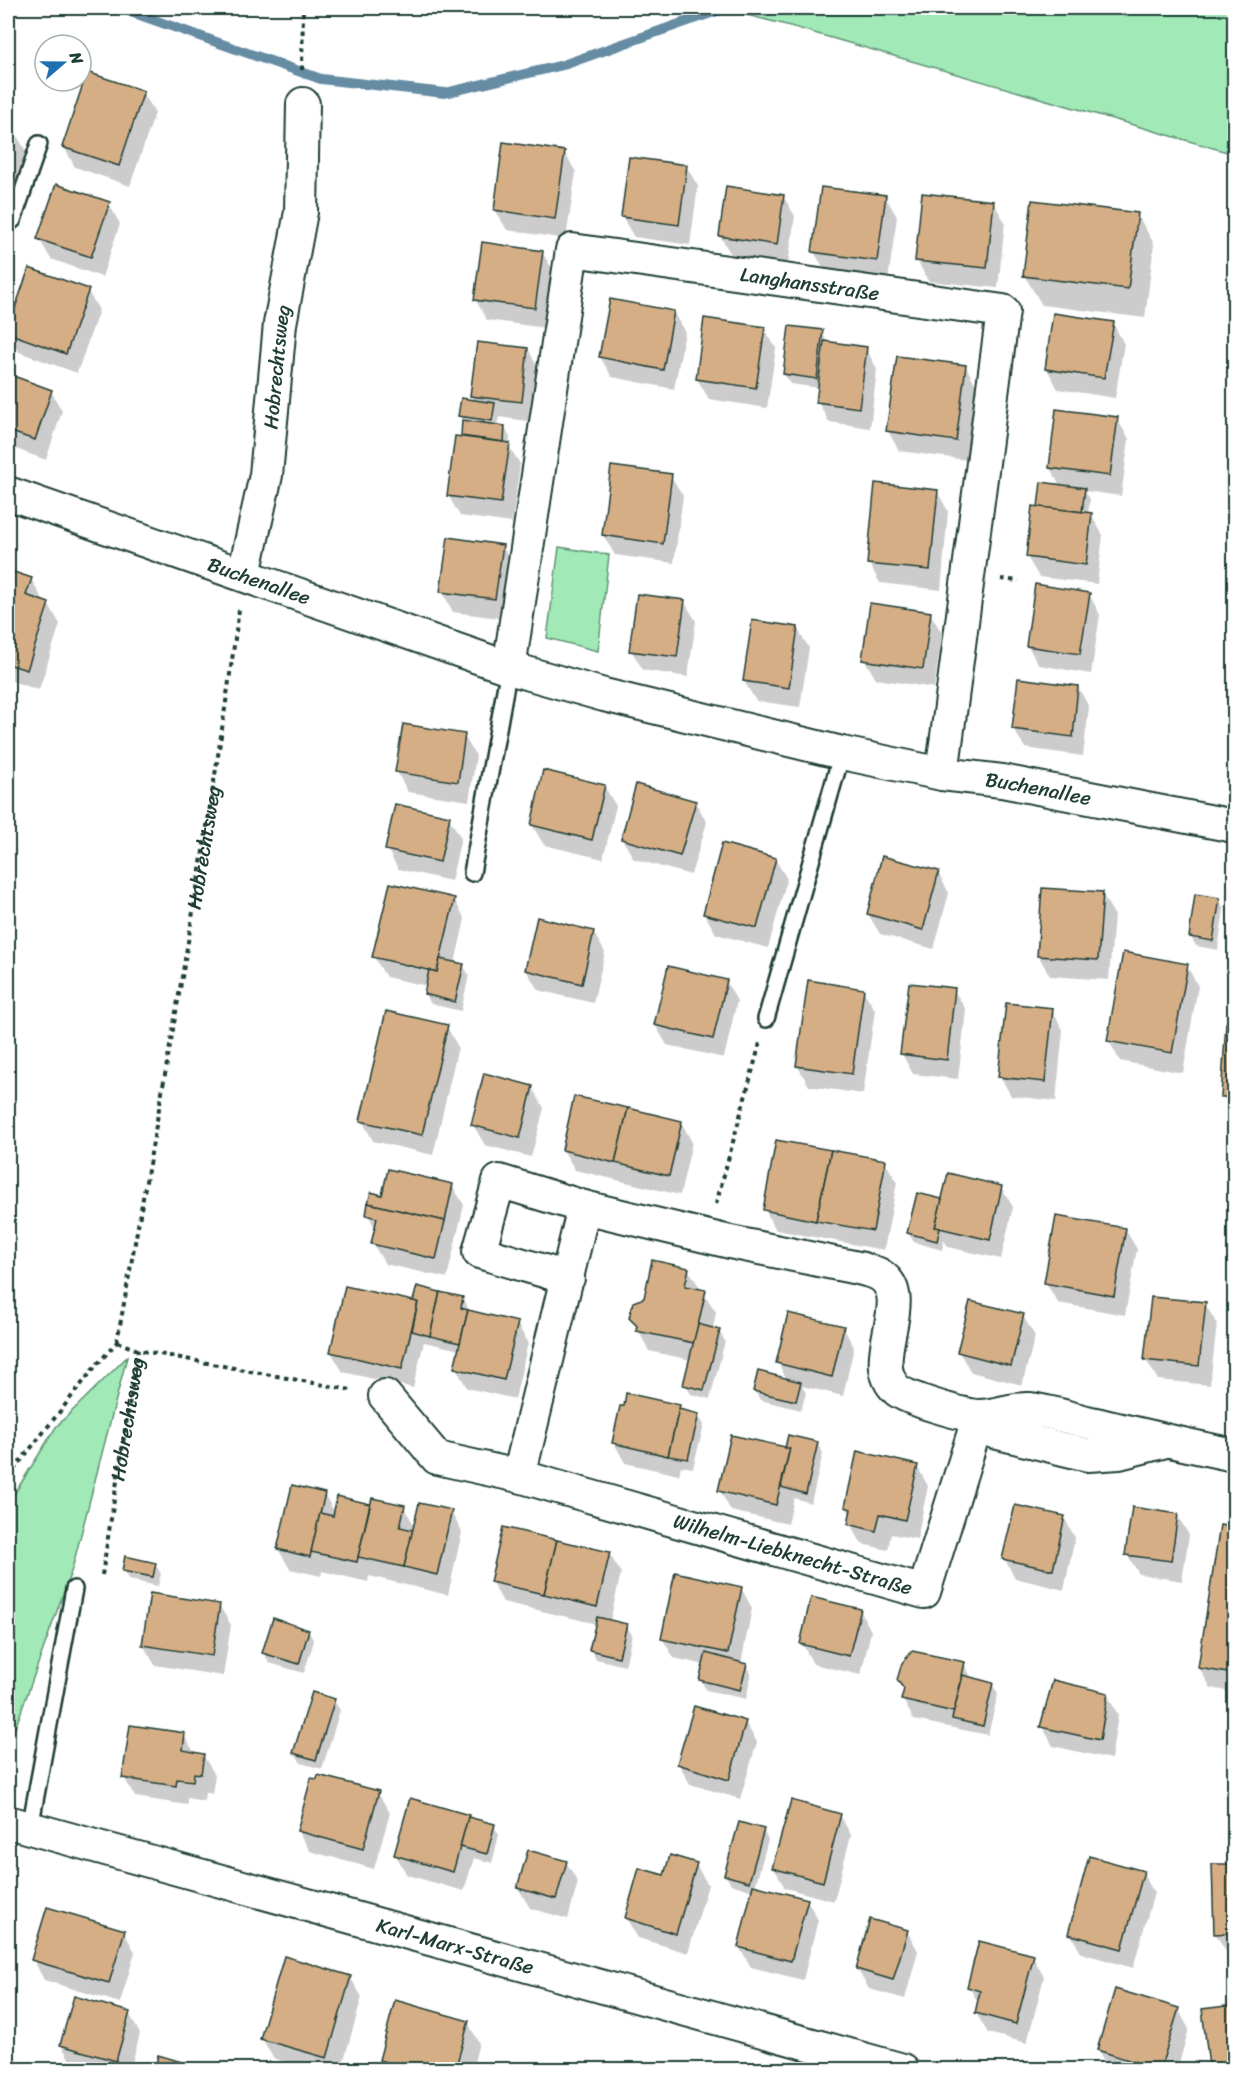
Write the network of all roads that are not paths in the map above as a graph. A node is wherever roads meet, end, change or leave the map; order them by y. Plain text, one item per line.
1 (303, 104) dead end
2 (39, 144) dead end
3 (8, 224) edge
4 (8, 492) edge
5 (244, 574) junction
6 (509, 668) junction
7 (842, 753) junction
8 (942, 774) junction
9 (1234, 826) edge
10 (472, 873) dead end
11 (766, 1019) road end
12 (584, 1207) junction
13 (568, 1278) junction
14 (385, 1396) road end
15 (979, 1416) junction
16 (1234, 1455) edge
17 (519, 1476) junction
18 (74, 1589) dead end
19 (19, 1825) edge
20 (903, 2070) edge

1 - 5 street, Hobrechtsweg
2 - 3 lane
4 - 5 street, Buchenallee
5 - 6 street, Buchenallee
6 - 7 street, Buchenallee
6 - 8 street, Langhansstraße
6 - 10 lane
7 - 8 street, Buchenallee
7 - 11 lane
8 - 9 street, Buchenallee
12 - 13 street
12 - 13 street
12 - 15 street
13 - 17 street
14 - 17 street, Wilhelm-Liebknecht-Straße
15 - 16 street
15 - 17 street, Wilhelm-Liebknecht-Straße
18 - 19 lane
19 - 20 street, Karl-Marx-Straße

